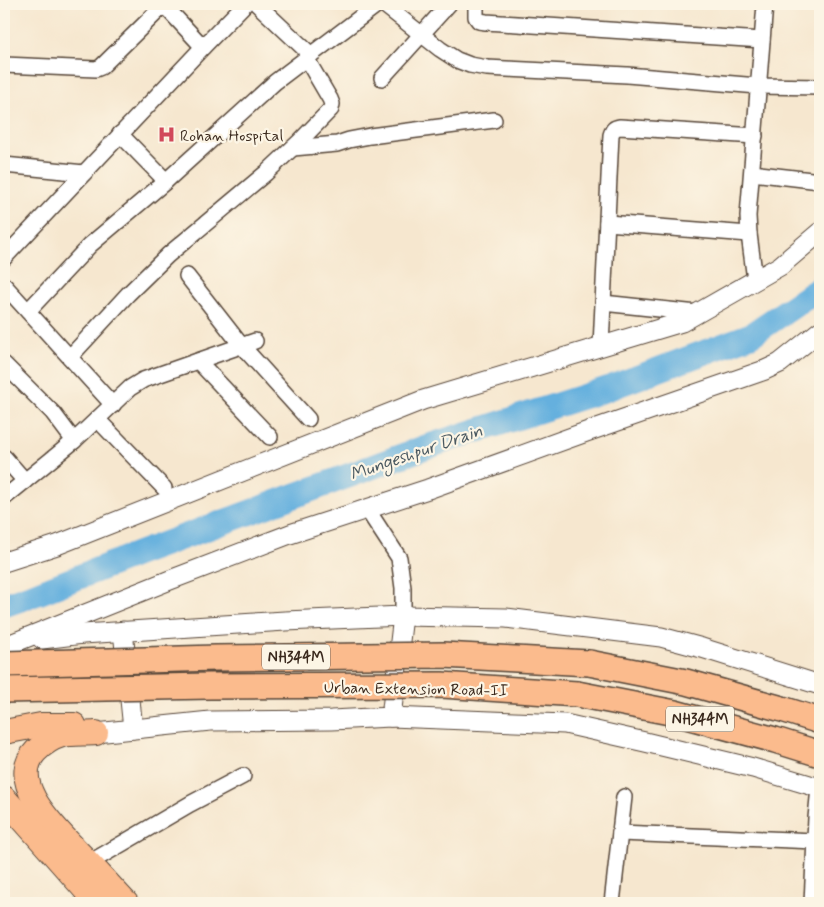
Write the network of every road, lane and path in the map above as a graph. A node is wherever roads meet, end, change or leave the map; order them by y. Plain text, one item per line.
1 (163, 4) edge
2 (245, 4) edge
3 (257, 4) edge
4 (378, 4) edge
5 (383, 4) edge
6 (449, 4) edge
7 (476, 4) edge
8 (765, 4) edge
9 (420, 34) junction
10 (762, 40) junction
11 (203, 47) junction
12 (309, 57) junction
13 (4, 65) edge
14 (382, 78) dead end
15 (758, 86) junction
16 (820, 87) edge
17 (494, 120) dead end
18 (120, 134) junction
19 (755, 136) junction
20 (293, 148) junction
21 (4, 165) edge
22 (84, 173) junction
23 (752, 173) junction
24 (166, 181) junction
25 (820, 181) edge
26 (607, 223) junction
27 (820, 232) edge
28 (749, 234) junction
29 (4, 258) edge
30 (187, 276) dead end
31 (755, 280) junction
32 (4, 285) edge
33 (603, 303) junction
34 (28, 311) junction
35 (697, 313) junction
36 (820, 331) edge
37 (248, 343) junction
38 (601, 346) junction
39 (70, 357) junction
40 (198, 361) junction
41 (4, 364) edge
42 (113, 405) junction
43 (97, 419) junction
44 (308, 419) dead end
45 (270, 437) dead end
46 (74, 441) junction
47 (4, 457) edge
48 (25, 481) junction
49 (164, 488) dead end
50 (4, 498) edge
51 (367, 509) junction
52 (4, 562) edge
53 (402, 616) junction
54 (123, 631) junction
55 (7, 652) edge
56 (820, 685) edge
57 (4, 690) edge
58 (391, 717) junction
59 (820, 721) edge
60 (133, 729) junction
61 (4, 732) edge
62 (96, 733) junction
63 (820, 754) edge
64 (242, 776) dead end
65 (820, 788) edge
66 (4, 798) edge
67 (624, 798) dead end
68 (620, 833) junction
69 (815, 841) junction
70 (89, 863) junction
71 (97, 903) edge
72 (126, 903) edge
73 (612, 903) edge
74 (812, 903) edge

1 - 11 street
1 - 13 street
2 - 11 street
3 - 12 street
4 - 12 street
5 - 9 street
6 - 9 street
7 - 10 street
8 - 10 street
9 - 14 street
9 - 15 street
10 - 15 street
11 - 18 street
12 - 20 street
12 - 24 street
15 - 16 street
15 - 19 street
17 - 20 street
18 - 22 street
18 - 24 street
19 - 23 street
19 - 26 street
20 - 39 street
21 - 22 street
22 - 29 street
23 - 25 street
23 - 28 street
24 - 34 street
26 - 28 street
26 - 33 street
27 - 31 street
28 - 31 street
30 - 37 street
31 - 35 street
32 - 34 street
33 - 35 street
33 - 38 street
34 - 39 street
35 - 38 street
36 - 51 street
37 - 40 street
37 - 44 street
38 - 52 street
39 - 42 street
40 - 42 street
40 - 45 street
41 - 46 street
42 - 43 street
43 - 46 street
43 - 49 street
46 - 48 street
47 - 48 street
48 - 50 street
51 - 53 street
51 - 55 street
53 - 54 street
53 - 56 street
53 - 58 street
54 - 55 street
54 - 60 street
55 - 59 highway, Urban Extension Road-II / NH344M, bridge
57 - 63 highway, Urban Extension Road-II / NH344M, bridge
58 - 60 street
58 - 65 street
60 - 62 street
61 - 62 main road
62 - 70 main road
64 - 70 street
65 - 69 street
66 - 71 main road
67 - 68 street
68 - 69 street
68 - 73 street
69 - 74 street
70 - 72 main road

